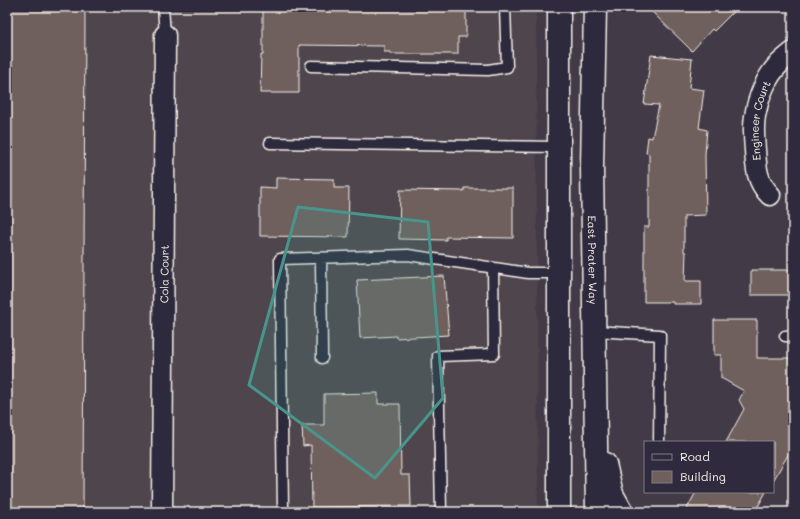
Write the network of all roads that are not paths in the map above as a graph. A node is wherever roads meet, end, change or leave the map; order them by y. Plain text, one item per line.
1 (163, 7) edge
2 (505, 7) edge
3 (559, 7) edge
4 (595, 7) edge
5 (165, 35) joint
6 (793, 52) edge
7 (311, 66) dead end
8 (270, 143) dead end
9 (559, 147) junction
10 (770, 195) dead end
11 (321, 258) junction
12 (493, 268) junction
13 (559, 273) junction
14 (594, 331) junction
15 (322, 358) dead end
16 (596, 428) junction
17 (658, 441) edge
18 (162, 512) edge
19 (283, 512) edge
20 (441, 512) edge
21 (559, 512) edge
22 (596, 512) edge
23 (622, 512) edge

1 - 5 lane
2 - 7 lane
3 - 9 main road
4 - 14 main road, East Prater Way
5 - 18 street, Cola Court
6 - 10 street, Engineer Court
8 - 9 lane
9 - 13 main road
11 - 12 lane
11 - 15 lane
11 - 19 lane
12 - 13 lane
12 - 20 lane
13 - 21 main road
14 - 16 main road, East Prater Way
14 - 17 lane
16 - 22 main road, East Prater Way
16 - 23 main road

